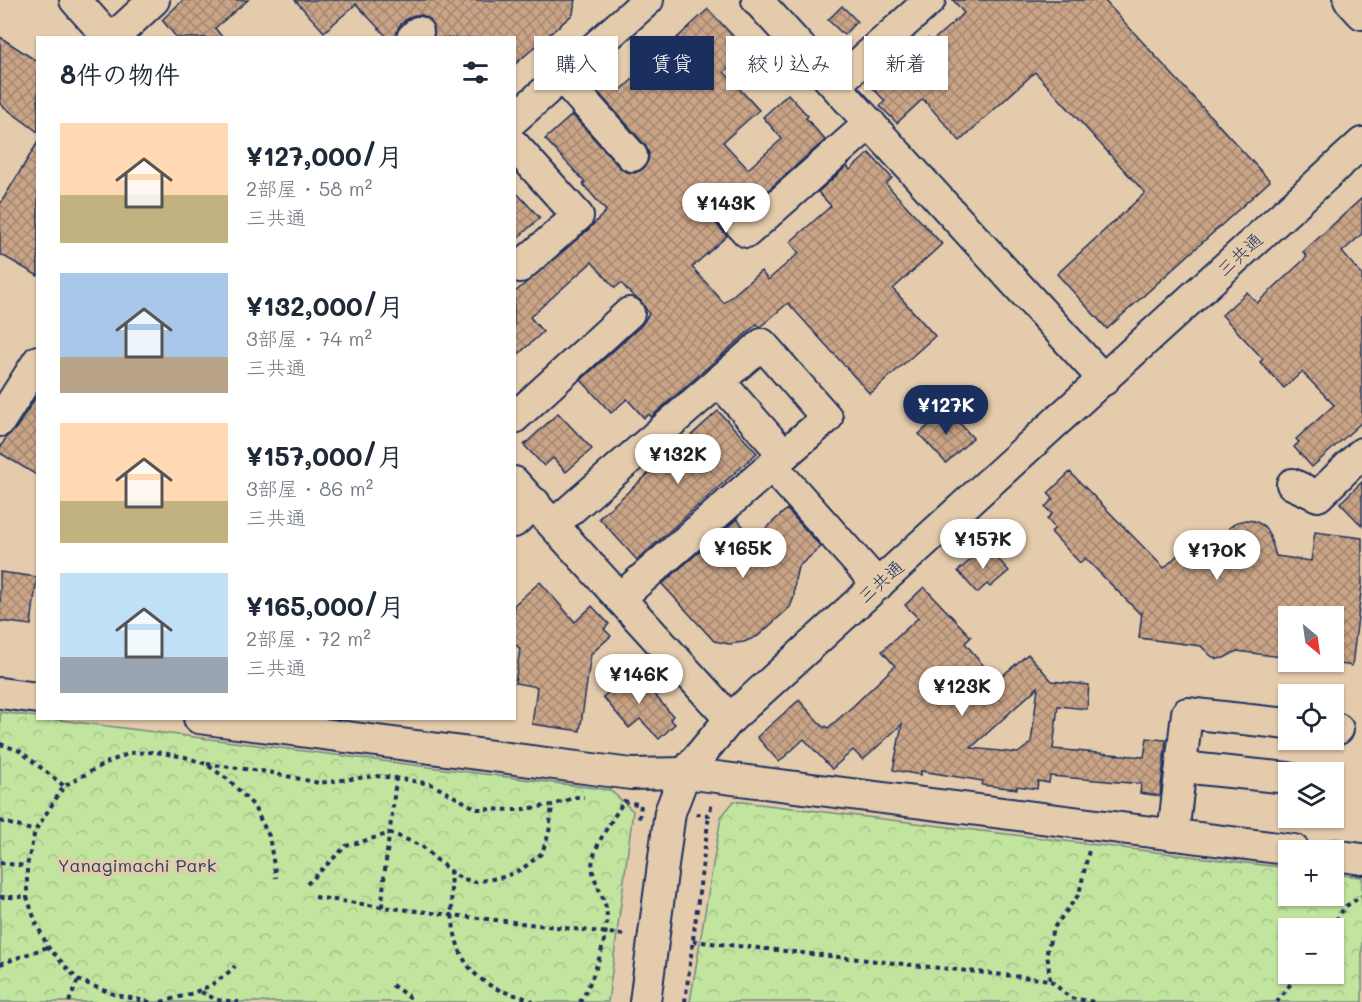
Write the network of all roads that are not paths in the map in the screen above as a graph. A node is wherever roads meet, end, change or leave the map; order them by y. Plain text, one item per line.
1 (75, 0) edge
2 (154, 0) edge
3 (648, 0) edge
4 (758, 0) edge
5 (930, 0) edge
6 (1349, 0) edge
7 (1362, 14) edge
8 (109, 36) edge
9 (113, 36) edge
10 (608, 36) edge
11 (791, 36) edge
12 (852, 70) edge
13 (547, 90) edge
14 (574, 90) edge
15 (840, 90) edge
16 (516, 117) edge
17 (870, 123) junction
18 (1362, 143) edge
19 (516, 147) edge
20 (632, 156) dead end
21 (720, 202) dead end
22 (520, 267) dead end
23 (629, 313) dead end
24 (36, 364) edge
25 (1104, 380) junction
26 (719, 381) junction
27 (516, 415) edge
28 (0, 421) edge
29 (1362, 453) edge
30 (778, 460) junction
31 (1292, 484) dead end
32 (516, 485) edge
33 (534, 516) edge
34 (878, 585) junction
35 (620, 598) junction
36 (0, 693) edge
37 (36, 698) edge
38 (730, 719) junction
39 (211, 720) edge
40 (1278, 723) edge
41 (1181, 767) junction
42 (684, 773) junction
43 (1278, 777) edge
44 (1173, 835) junction
45 (1278, 848) edge
46 (1344, 856) edge
47 (1362, 859) edge
48 (645, 1002) edge

1 - 8 street
2 - 9 street
3 - 10 street
4 - 11 street
5 - 12 street
6 - 7 street
13 - 16 street
14 - 20 street
15 - 17 street
17 - 21 street
17 - 25 street
18 - 25 street, 三共通
19 - 22 street
23 - 27 street
24 - 28 street
25 - 34 street, 三共通
26 - 30 street
26 - 30 street
26 - 33 street
29 - 31 street
30 - 34 street
30 - 35 street
32 - 33 street
33 - 35 street
34 - 38 street, 三共通
35 - 38 street
36 - 37 street
38 - 42 street, 三共通
39 - 42 street
40 - 41 street
41 - 43 street
41 - 44 street
42 - 44 street
42 - 48 street, 三共通
44 - 45 street
46 - 47 street

